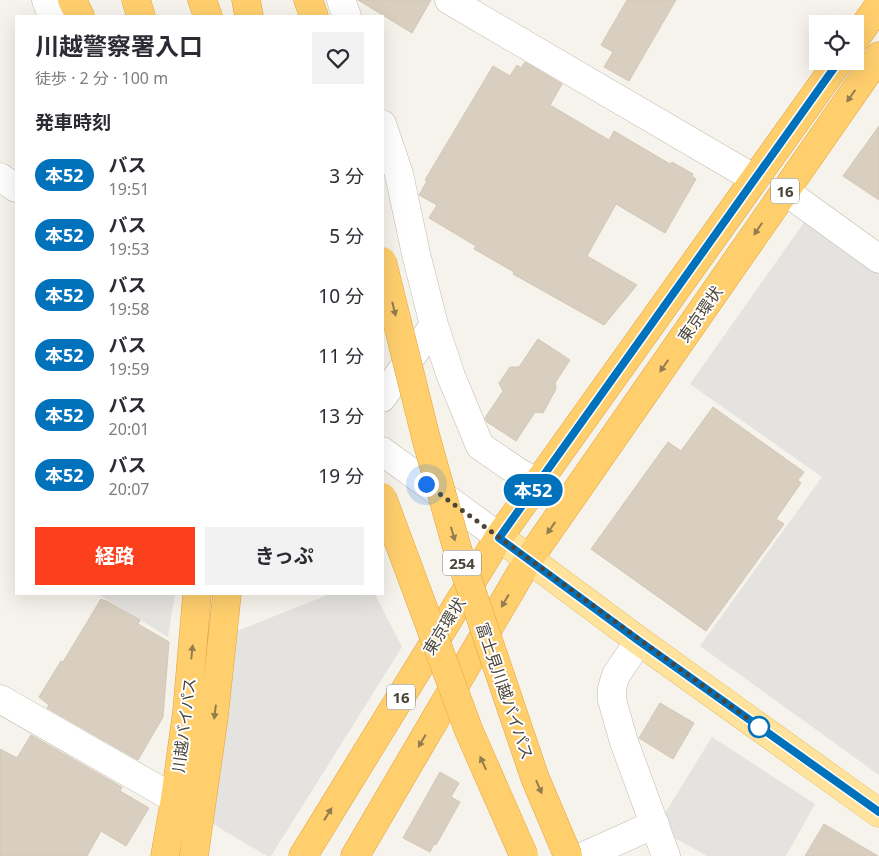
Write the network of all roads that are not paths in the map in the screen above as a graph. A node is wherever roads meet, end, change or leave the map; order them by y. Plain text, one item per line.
1 (46, 0) edge
2 (72, 0) edge
3 (136, 0) edge
4 (202, 0) edge
5 (246, 0) edge
6 (308, 0) edge
7 (341, 0) edge
8 (449, 0) edge
9 (879, 5) edge
10 (52, 15) edge
11 (80, 15) edge
12 (141, 15) edge
13 (208, 15) edge
14 (249, 15) edge
15 (314, 15) edge
16 (347, 15) edge
17 (864, 26) edge
18 (879, 56) edge
19 (833, 70) edge
20 (384, 130) edge
21 (0, 177) edge
22 (755, 179) junction
23 (15, 187) edge
24 (784, 191) junction
25 (879, 259) edge
26 (384, 269) edge
27 (434, 326) junction
28 (384, 395) edge
29 (384, 452) edge
30 (538, 483) junction
31 (384, 502) edge
32 (499, 538) junction
33 (384, 549) edge
34 (529, 559) junction
35 (197, 595) edge
36 (227, 595) edge
37 (639, 641) junction
38 (0, 699) edge
39 (469, 731) junction
40 (175, 799) junction
41 (879, 812) edge
42 (655, 824) junction
43 (165, 856) edge
44 (194, 856) edge
45 (303, 856) edge
46 (354, 856) edge
47 (524, 856) edge
48 (568, 856) edge
49 (584, 856) edge
50 (666, 856) edge

1 - 10 street
2 - 11 highway
3 - 12 highway
4 - 13 highway
5 - 14 highway
6 - 15 highway
7 - 16 street
8 - 22 street
9 - 17 highway
18 -> 24 highway, 東京環状 / 16
19 - 22 highway, 東京環状 / 16
20 - 27 street
21 - 23 street
22 - 30 highway, 東京環状 / 16
24 - 25 street
24 -> 34 highway, 東京環状 / 16
26 -> 48 highway, 富士見川越バイパス / 254, bridge
27 - 28 street
27 - 30 street
29 - 32 street
30 - 32 highway, 東京環状 / 16
31 - 39 highway, bridge
32 - 34 main road
45 -> 32 highway, 東京環状 / 16
33 - 39 highway, bridge
34 - 37 main road
34 -> 46 highway, 東京環状 / 16
40 -> 35 highway, 川越バイパス
36 -> 44 highway, 川越バイパス
37 - 41 main road
37 - 42 street
38 - 40 street
47 -> 39 highway, bridge
40 - 43 highway, 川越バイパス
42 - 49 street
42 - 50 street

